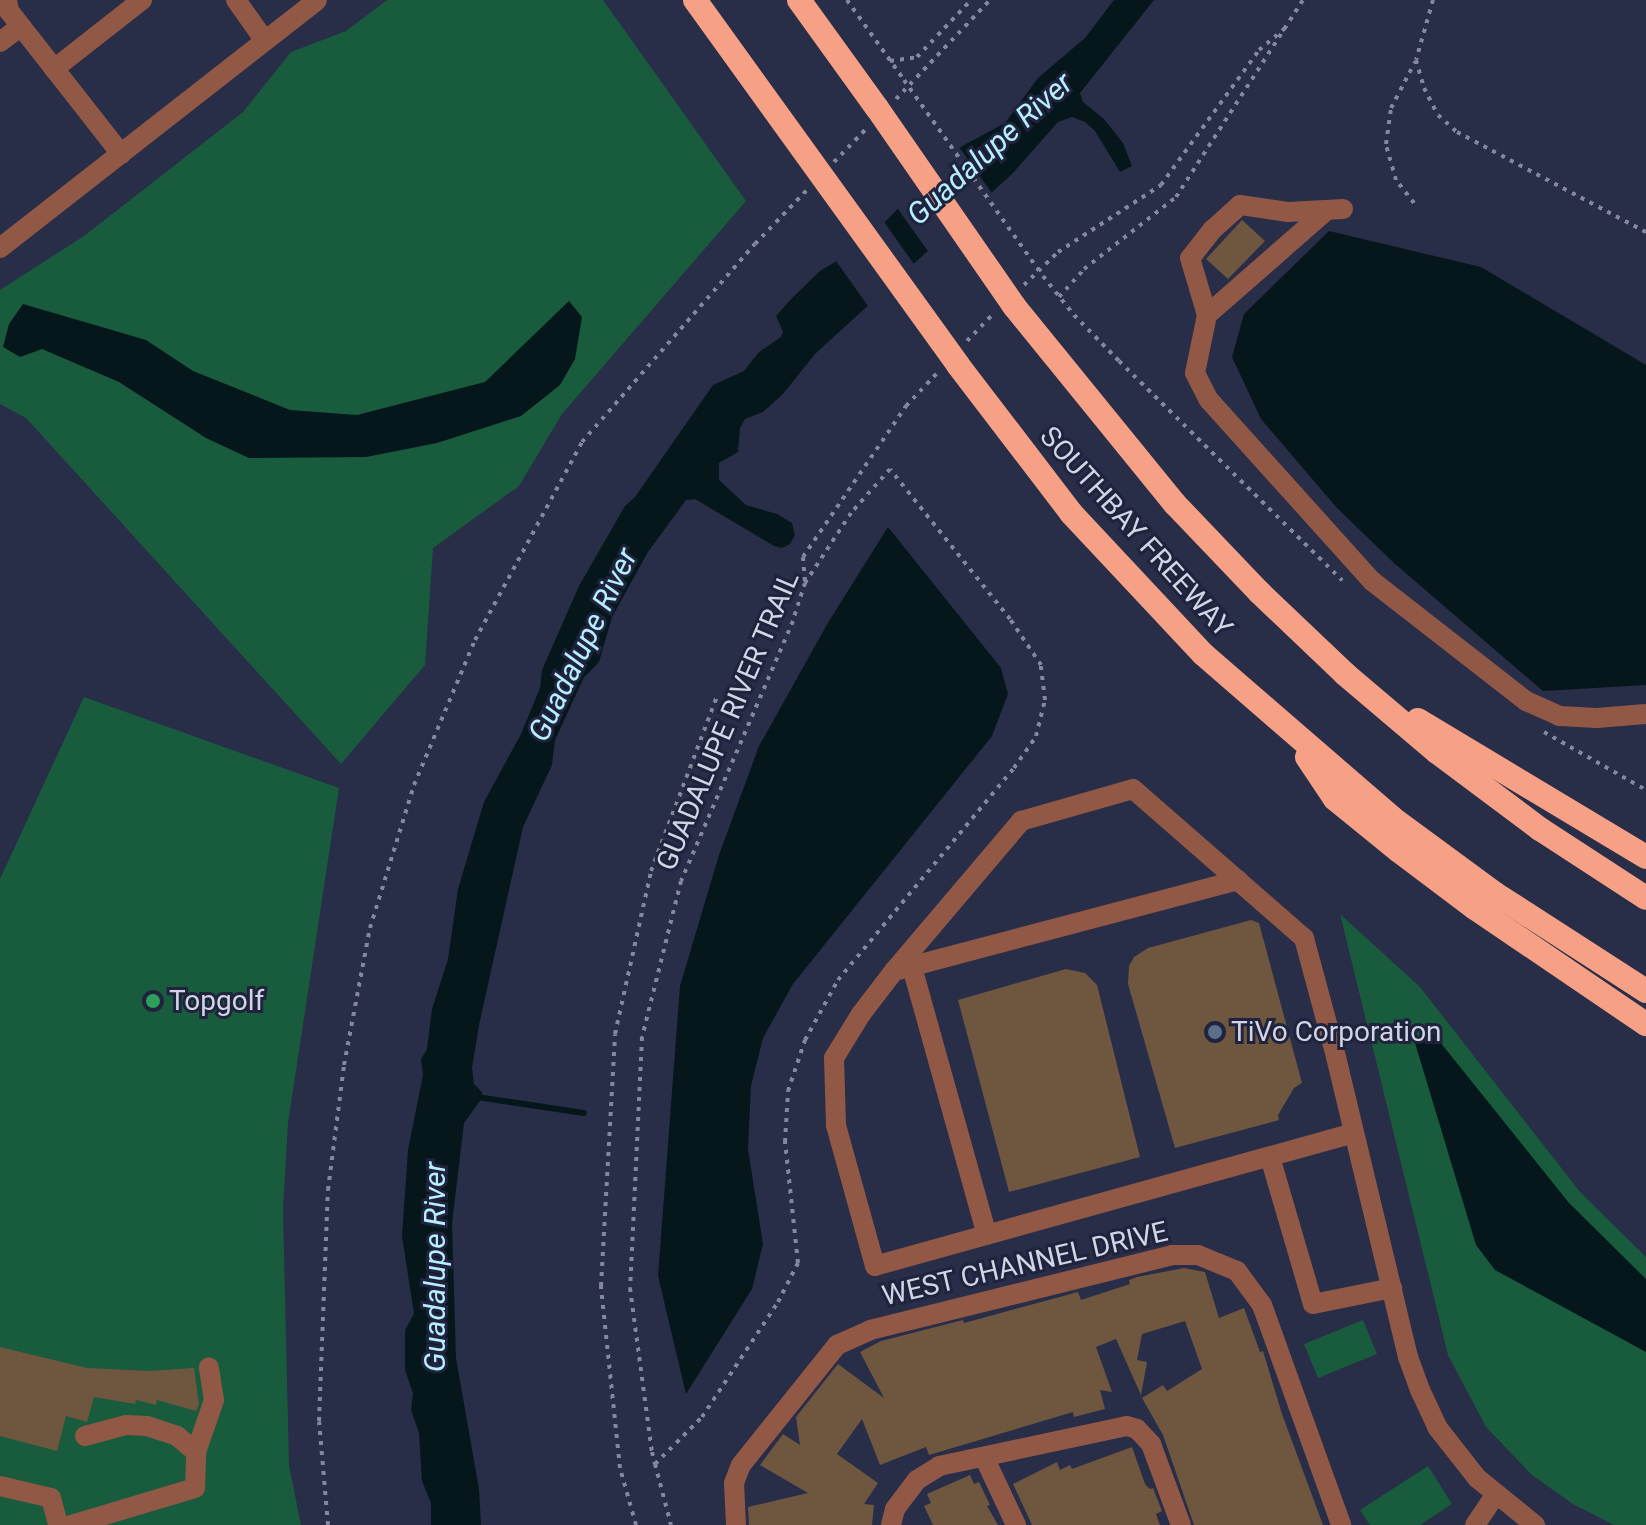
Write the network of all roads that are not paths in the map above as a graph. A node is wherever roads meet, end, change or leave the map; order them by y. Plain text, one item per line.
1 (7, 0) edge
2 (142, 0) edge
3 (236, 0) edge
4 (317, 0) edge
5 (695, 0) edge
6 (799, 0) edge
7 (21, 26) junction
8 (265, 41) junction
9 (0, 42) edge
10 (54, 69) junction
11 (121, 154) junction
12 (0, 248) edge
13 (1207, 315) junction
14 (1345, 674) junction
15 (1646, 714) edge
16 (1290, 732) junction
17 (1646, 857) edge
18 (1238, 880) junction
19 (1646, 898) edge
20 (903, 969) junction
21 (1646, 991) edge
22 (1646, 1024) edge
23 (1354, 1133) junction
24 (1270, 1157) junction
25 (987, 1235) junction
26 (1392, 1288) junction
27 (209, 1367) dead end
28 (85, 1436) dead end
29 (196, 1452) junction
30 (985, 1459) junction
31 (0, 1486) edge
32 (1495, 1495) junction
33 (58, 1525) edge
34 (71, 1525) edge
35 (736, 1525) edge
36 (891, 1525) edge
37 (1016, 1525) edge
38 (1181, 1525) edge
39 (1341, 1525) edge
40 (1475, 1525) edge
41 (1535, 1525) edge

1 - 7 street
2 - 10 street
3 - 8 street
4 - 8 street
5 - 16 highway, SOUTHBAY FREEWAY, bridge
6 - 14 highway, SOUTHBAY FREEWAY, bridge
7 - 9 street
7 - 10 street
8 - 11 street
10 - 11 street
11 - 12 street
13 - 13 street
13 - 15 street
14 - 17 highway
14 - 19 highway, SOUTHBAY FREEWAY
16 - 21 highway, SOUTHBAY FREEWAY
16 - 22 highway
18 - 20 street
18 - 20 street
18 - 23 street
20 - 25 street
20 - 25 street
23 - 24 street
23 - 26 street
24 - 25 street
24 - 26 street
26 - 32 street
27 - 29 street
28 - 29 street
29 - 34 street
30 - 36 street
30 - 37 street
30 - 38 street
31 - 33 street
32 - 40 street
32 - 41 street
35 - 39 street, WEST CHANNEL DRIVE

